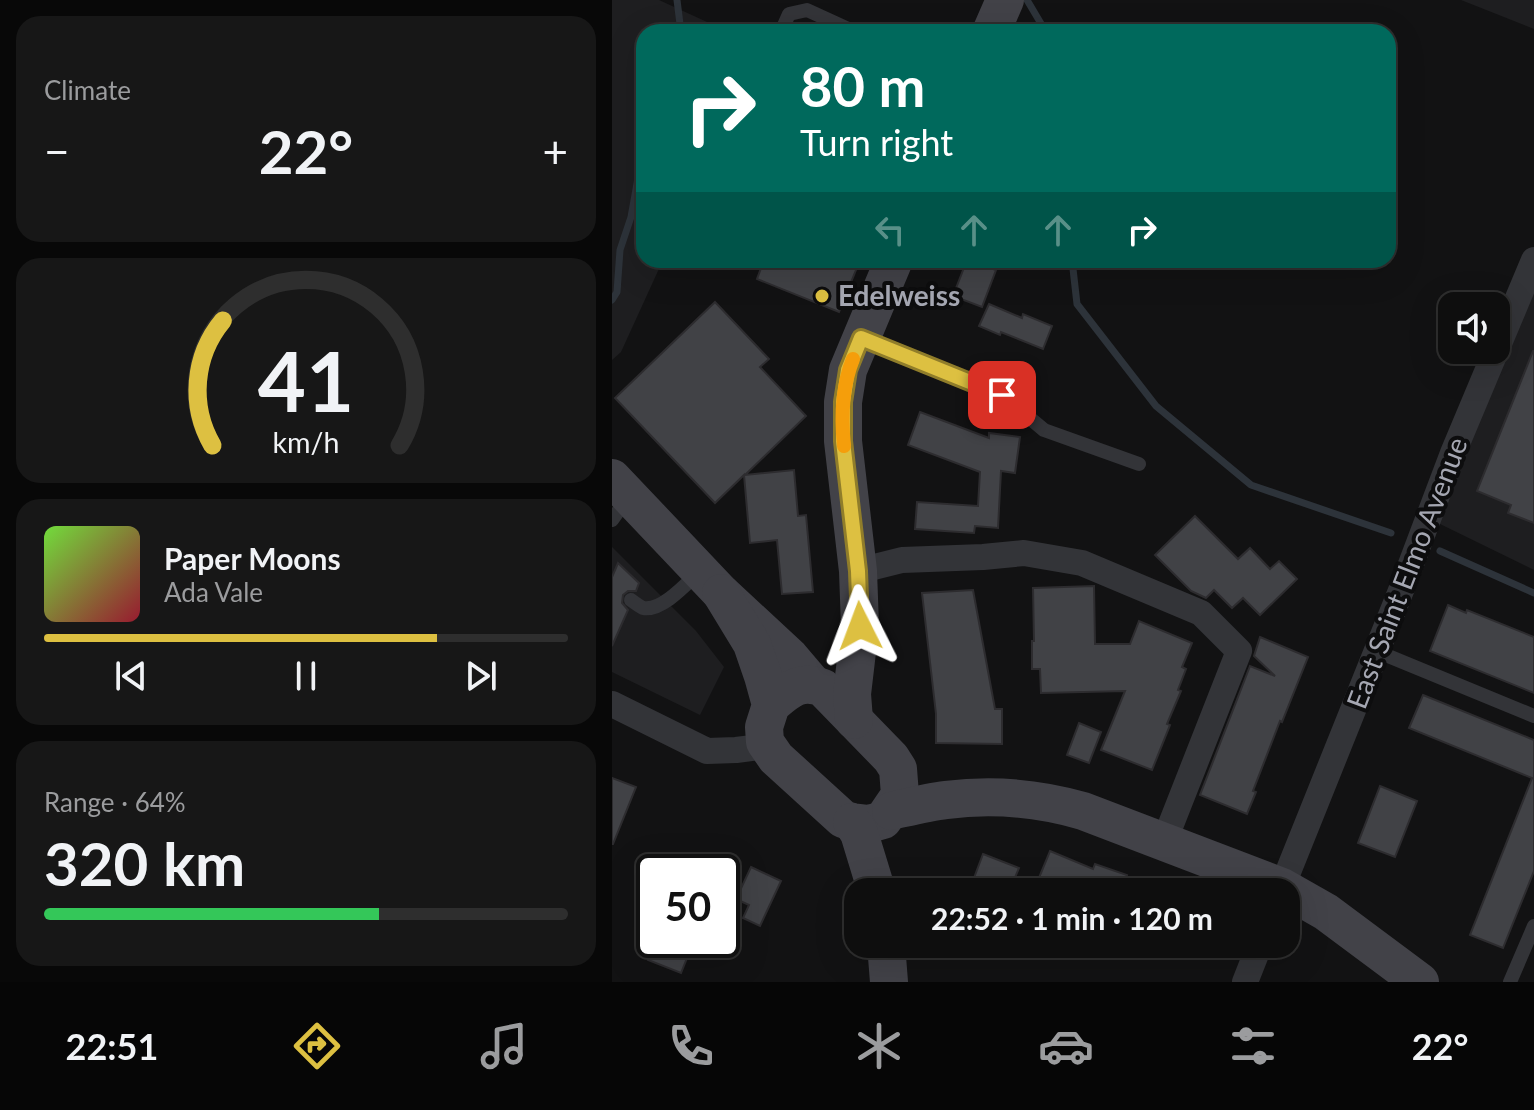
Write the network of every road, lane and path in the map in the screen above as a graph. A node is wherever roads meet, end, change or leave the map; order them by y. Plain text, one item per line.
1 (785, 24) edge
2 (838, 24) edge
3 (1534, 260) edge
4 (891, 268) edge
5 (861, 338) junction
6 (1139, 464) dead end
7 (618, 498) edge
8 (858, 571) junction
9 (711, 582) junction
10 (631, 600) dead end
11 (860, 626) junction
12 (1376, 651) junction
13 (816, 685) junction
14 (612, 704) edge
15 (771, 705) junction
16 (1534, 716) edge
17 (854, 720) junction
18 (752, 748) junction
19 (898, 769) junction
20 (947, 800) junction
21 (875, 818) junction
22 (1164, 842) junction
23 (875, 878) edge
24 (1252, 878) edge
25 (1286, 878) edge
26 (1300, 899) edge
27 (1534, 926) edge
28 (887, 958) edge
29 (1254, 958) edge
30 (889, 982) edge
31 (1245, 982) edge
32 (1420, 982) edge
33 (1510, 982) edge

1 - 2 lane
3 - 12 street, East Saint Elmo Avenue
4 - 5 main road
5 - 6 lane
5 - 8 main road
7 - 9 main road
8 - 11 main road
8 - 22 street
9 - 10 lane
9 - 13 main road
9 - 15 main road
11 - 13 main road
11 - 17 main road
12 - 16 lane
12 - 25 street, East Saint Elmo Avenue
13 - 15 main road
13 - 17 main road
14 - 18 street
15 - 18 main road
17 - 19 main road
18 - 21 main road
19 - 20 main road
19 - 21 main road
20 - 21 main road
20 - 22 main road
21 - 23 main road
22 - 24 main road
26 - 32 main road
27 - 33 lane
28 - 30 main road
29 - 31 street

